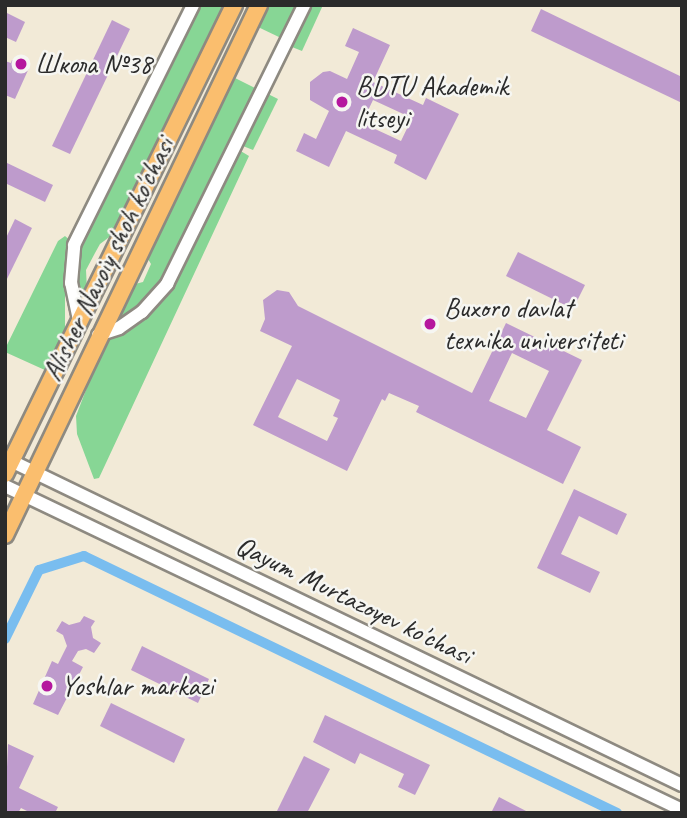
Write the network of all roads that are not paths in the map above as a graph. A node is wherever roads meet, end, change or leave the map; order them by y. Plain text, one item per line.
1 (193, 5) edge
2 (234, 5) edge
3 (259, 5) edge
4 (304, 5) edge
5 (79, 320) junction
6 (99, 335) junction
7 (7, 464) edge
8 (35, 472) junction
9 (5, 486) edge
10 (25, 495) junction
11 (5, 536) edge
12 (653, 772) junction
13 (682, 786) edge
14 (644, 791) junction
15 (682, 794) edge
16 (679, 808) edge

1 - 5 street
2 - 5 main road, Alisher Navoiy shoh ko'chasi
3 - 6 main road, Alisher Navoiy shoh ko'chasi
4 - 6 street
5 - 7 main road, Alisher Navoiy shoh ko'chasi
6 - 8 main road, Alisher Navoiy shoh ko'chasi
7 - 8 street, Qayum Murtazoyev ko'chasi
8 - 10 main road, Alisher Navoiy shoh ko'chasi
8 - 12 street, Qayum Murtazoyev ko'chasi
9 - 10 street, Qayum Murtazoyev ko'chasi
10 - 11 main road, Alisher Navoiy shoh ko'chasi
10 - 14 street, Qayum Murtazoyev ko'chasi
12 - 13 street, Qayum Murtazoyev ko'chasi
12 - 14 street
14 - 16 street, Qayum Murtazoyev ko'chasi
15 - 16 street

